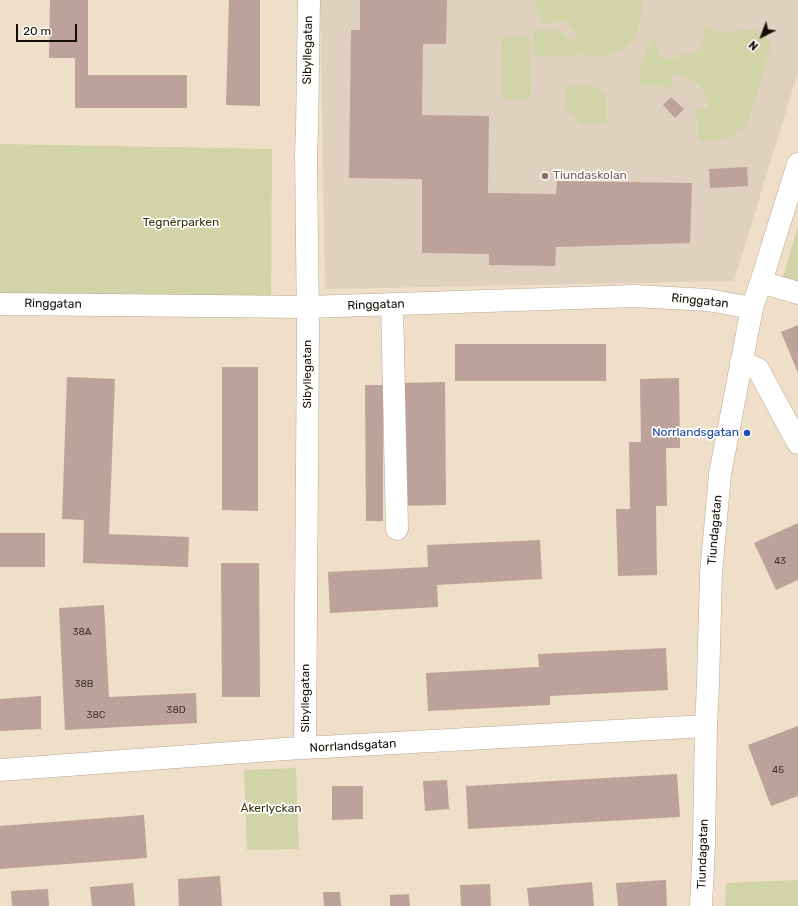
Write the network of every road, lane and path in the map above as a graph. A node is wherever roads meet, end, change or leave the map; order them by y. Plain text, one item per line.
1 (309, 0) edge
2 (798, 164) edge
3 (793, 201) edge
4 (761, 282) junction
5 (798, 293) edge
6 (0, 304) edge
7 (392, 304) junction
8 (308, 307) junction
9 (752, 308) junction
10 (741, 362) junction
11 (798, 443) edge
12 (397, 529) dead end
13 (706, 726) junction
14 (305, 748) junction
15 (0, 770) edge
16 (701, 906) edge

1 - 8 street, Sibyllegatan
2 - 3 street, Tiundagatan
3 - 4 street, Tiundagatan
4 - 5 street
4 - 9 street, Tiundagatan
6 - 8 street, Ringgatan
7 - 8 street, Ringgatan
7 - 9 street, Ringgatan
7 - 12 street
8 - 14 street, Sibyllegatan
9 - 10 street, Tiundagatan
10 - 11 street
10 - 13 street, Tiundagatan
13 - 14 street, Norrlandsgatan
13 - 16 street, Tiundagatan
14 - 15 street, Norrlandsgatan

